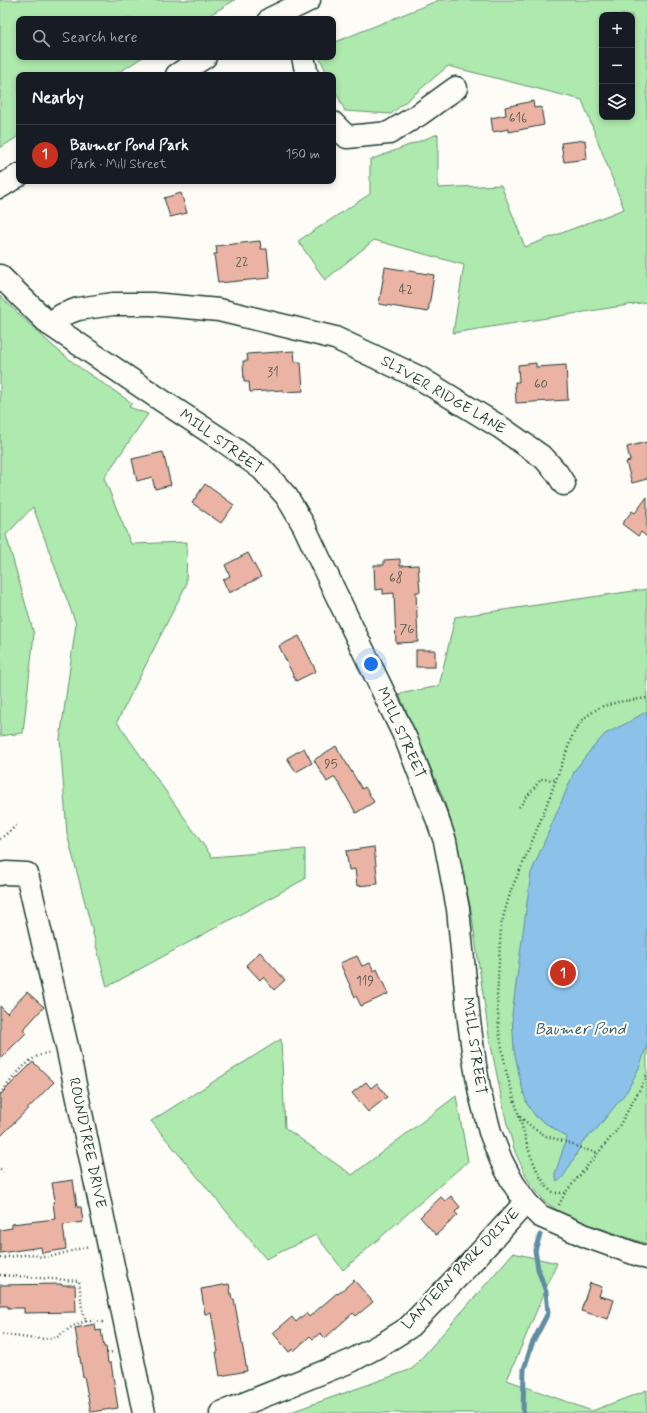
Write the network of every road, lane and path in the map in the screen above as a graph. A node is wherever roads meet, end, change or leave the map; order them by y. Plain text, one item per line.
1 (309, 0) edge
2 (283, 16) edge
3 (200, 60) edge
4 (304, 60) edge
5 (182, 72) edge
6 (306, 72) edge
7 (456, 88) dead end
8 (336, 126) edge
9 (16, 177) edge
10 (0, 187) edge
11 (0, 276) edge
12 (49, 324) junction
13 (564, 484) dead end
14 (647, 698) edge
15 (556, 780) junction
16 (519, 807) dead end
17 (16, 826) dead end
18 (0, 839) edge
19 (0, 874) edge
20 (68, 1051) junction
21 (647, 1073) edge
22 (0, 1094) edge
23 (520, 1116) junction
24 (599, 1153) junction
25 (0, 1169) edge
26 (3, 1172) dead end
27 (565, 1193) junction
28 (526, 1202) junction
29 (557, 1211) dead end
30 (108, 1242) junction
31 (0, 1258) edge
32 (647, 1258) edge
33 (0, 1275) edge
34 (86, 1322) junction
35 (106, 1328) dead end
36 (0, 1334) edge
37 (113, 1345) dead end
38 (107, 1353) dead end
39 (144, 1413) edge
40 (221, 1413) edge

1 - 2 street
3 - 5 street
4 - 6 street
7 - 8 street
9 - 10 street
11 - 12 street, MILL STREET
12 - 13 street, SLIVER RIDGE LANE
12 - 28 street, MILL STREET
14 - 15 path
15 - 16 path
15 - 23 path
17 - 18 path
19 - 20 street, ROUNDTREE DRIVE
20 - 22 path
20 - 30 street, ROUNDTREE DRIVE
21 - 24 path
23 - 24 path
23 - 27 path
24 - 27 path
25 - 26 path
27 - 29 path
28 - 32 street, MILL STREET
28 - 40 street, LANTERN PARK DRIVE
30 - 31 path
30 - 39 street, ROUNDTREE DRIVE
33 - 34 path
34 - 35 path
34 - 36 path
37 - 38 path

